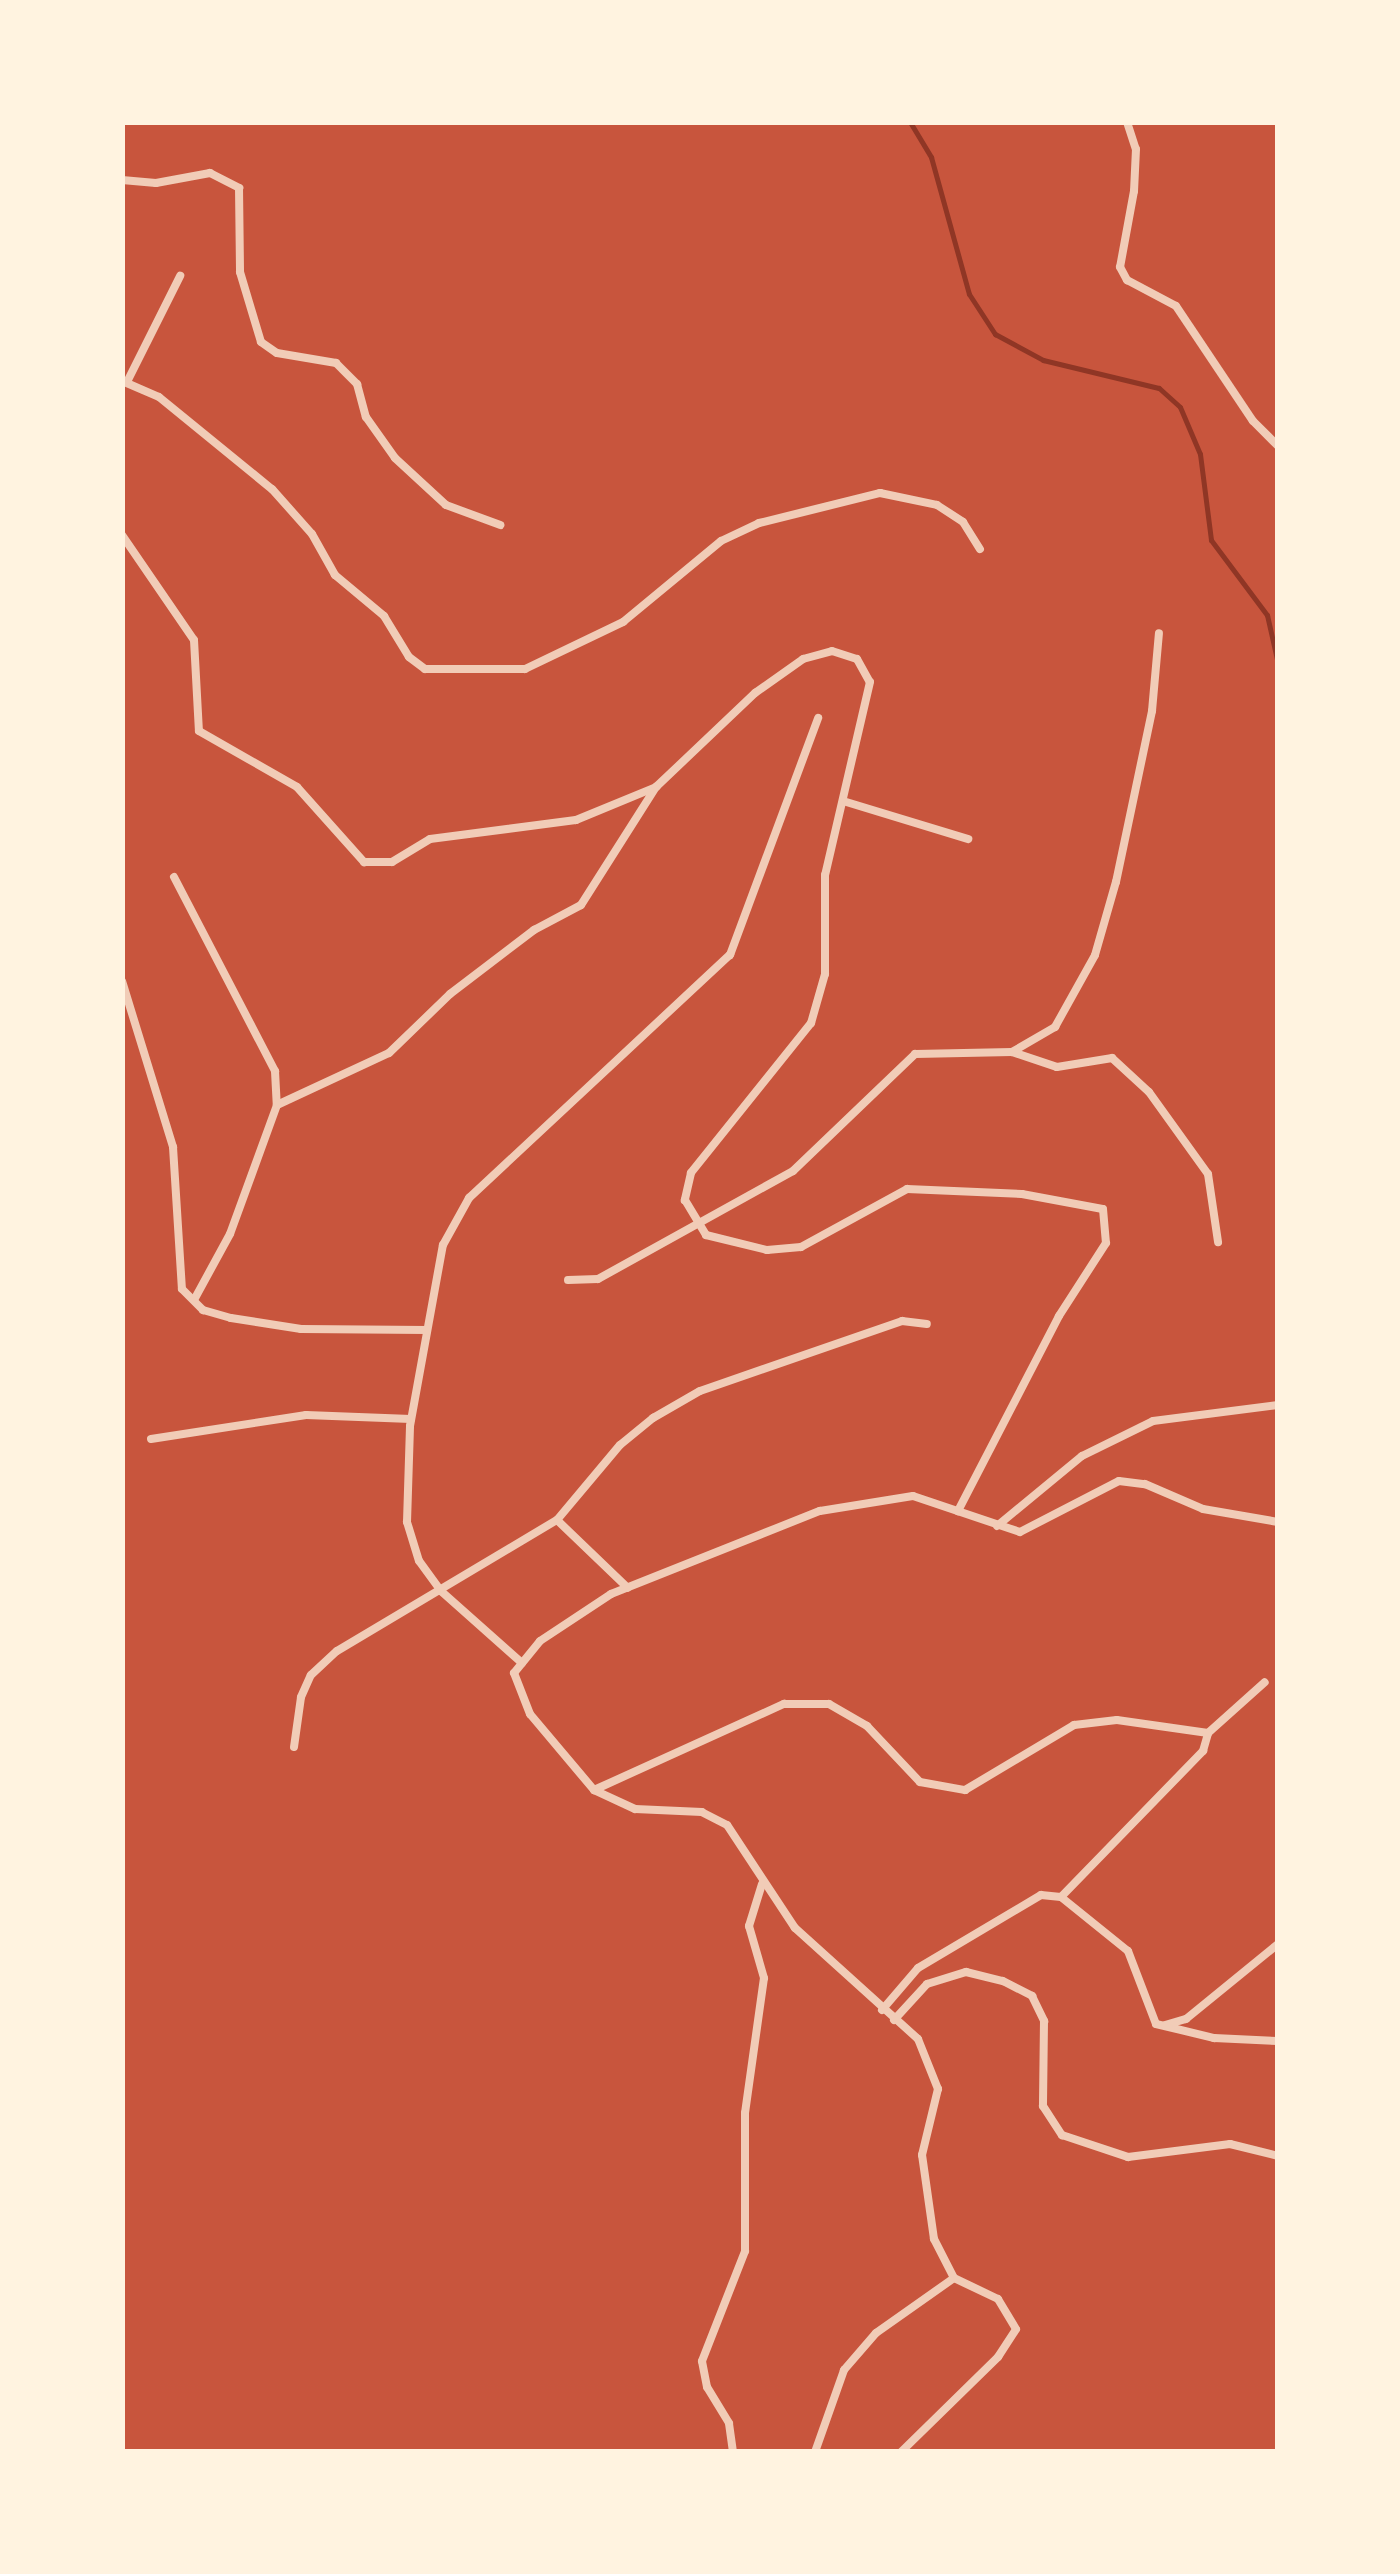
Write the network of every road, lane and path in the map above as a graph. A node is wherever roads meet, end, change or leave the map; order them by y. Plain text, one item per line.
1 (1127, 122) edge
2 (122, 180) edge
3 (180, 276) dead end
4 (124, 382) edge
5 (1278, 446) edge
6 (500, 525) dead end
7 (122, 535) edge
8 (980, 549) dead end
9 (1159, 633) dead end
10 (818, 718) dead end
11 (656, 787) junction
12 (843, 801) junction
13 (968, 839) dead end
14 (174, 877) dead end
15 (122, 981) edge
16 (1012, 1052) junction
17 (278, 1105) junction
18 (696, 1220) junction
19 (1218, 1242) dead end
20 (568, 1280) dead end
21 (194, 1300) junction
22 (927, 1324) dead end
23 (427, 1330) junction
24 (1278, 1405) edge
25 (411, 1419) junction
26 (151, 1440) dead end
27 (958, 1512) junction
28 (557, 1520) junction
29 (1278, 1522) edge
30 (997, 1526) junction
31 (628, 1588) junction
32 (440, 1591) junction
33 (522, 1663) junction
34 (1265, 1682) dead end
35 (1208, 1734) junction
36 (294, 1747) dead end
37 (594, 1790) junction
38 (762, 1884) junction
39 (1061, 1897) junction
40 (1278, 1944) edge
41 (882, 2010) junction
42 (894, 2020) junction
43 (1156, 2024) junction
44 (1278, 2042) edge
45 (1278, 2156) edge
46 (954, 2278) junction
47 (733, 2452) edge
48 (815, 2452) edge
49 (900, 2452) edge

1 - 5 street
2 - 6 street
3 - 4 street
4 - 8 street
7 - 11 street
9 - 16 street
10 - 23 street
11 - 12 street
11 - 17 street
12 - 13 street
12 - 18 street
14 - 17 street
15 - 21 street
16 - 18 street
16 - 19 street
17 - 21 street
18 - 20 street
18 - 27 street
21 - 23 street
22 - 28 street
23 - 25 street
24 - 30 street
25 - 26 street
25 - 32 street
27 - 30 street
27 - 31 street
28 - 31 street
28 - 32 street
29 - 30 street
31 - 33 street
32 - 33 street
32 - 36 street
33 - 37 street
34 - 35 street
35 - 37 street
35 - 39 street
37 - 38 street
38 - 41 street
38 - 47 street
39 - 41 street
39 - 43 street
40 - 43 street
41 - 42 street
42 - 45 street
42 - 46 street
43 - 44 street
46 - 48 street
46 - 49 street

